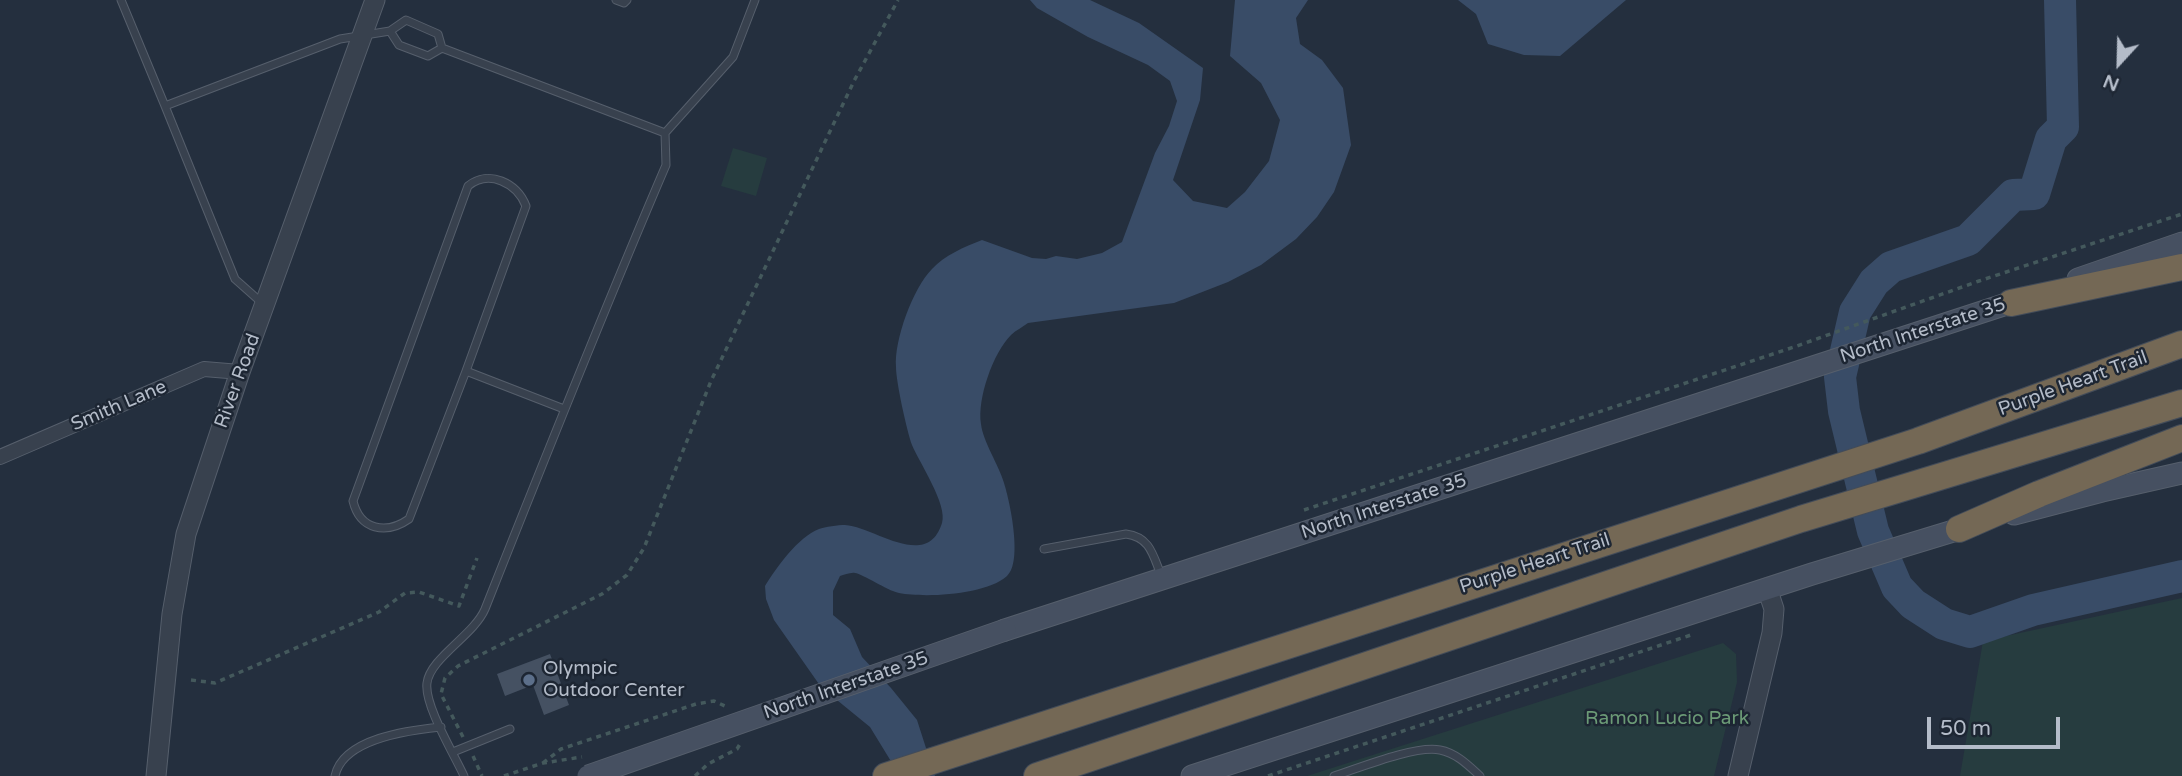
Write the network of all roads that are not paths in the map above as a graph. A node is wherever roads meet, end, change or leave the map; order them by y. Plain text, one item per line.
1 (121, 0) edge
2 (375, 0) edge
3 (616, 0) edge
4 (627, 0) edge
5 (755, 0) edge
6 (390, 31) junction
7 (362, 35) junction
8 (442, 48) junction
9 (165, 106) junction
10 (665, 133) junction
11 (2182, 243) edge
12 (2182, 267) edge
13 (2011, 303) junction
14 (265, 306) junction
15 (2182, 344) edge
16 (466, 371) junction
17 (240, 372) junction
18 (2182, 403) edge
19 (564, 409) junction
20 (2182, 438) edge
21 (0, 457) edge
22 (2182, 473) edge
23 (1956, 531) junction
24 (1044, 549) dead end
25 (1162, 579) junction
26 (1767, 589) junction
27 (441, 727) junction
28 (510, 729) dead end
29 (453, 752) junction
30 (589, 766) edge
31 (156, 776) edge
32 (335, 776) edge
33 (464, 776) edge
34 (886, 776) edge
35 (1037, 776) edge
36 (1192, 776) edge
37 (1334, 776) edge
38 (1480, 776) edge
39 (1738, 776) edge

1 - 9 lane
2 - 7 street, River Road
3 - 4 lane
5 - 10 lane
6 - 7 lane
6 - 8 lane
6 - 8 lane
7 - 9 lane
7 - 14 street, River Road
8 - 10 lane
9 - 14 lane
10 - 19 lane
11 - 13 main road, North Interstate 35
12 - 13 highway
13 - 25 main road, North Interstate 35
14 - 17 street, River Road
15 - 34 highway, Purple Heart Trail
16 - 16 lane
16 - 19 lane
17 - 21 street, Smith Lane
17 - 31 street, River Road
18 - 35 highway
19 - 27 lane
20 - 23 highway
22 - 23 main road
23 - 26 main road
24 - 25 lane
25 - 30 main road, North Interstate 35, bridge
26 - 36 main road
26 - 39 street
27 - 29 lane
27 - 32 lane
28 - 29 lane
29 - 33 lane
37 - 38 lane

